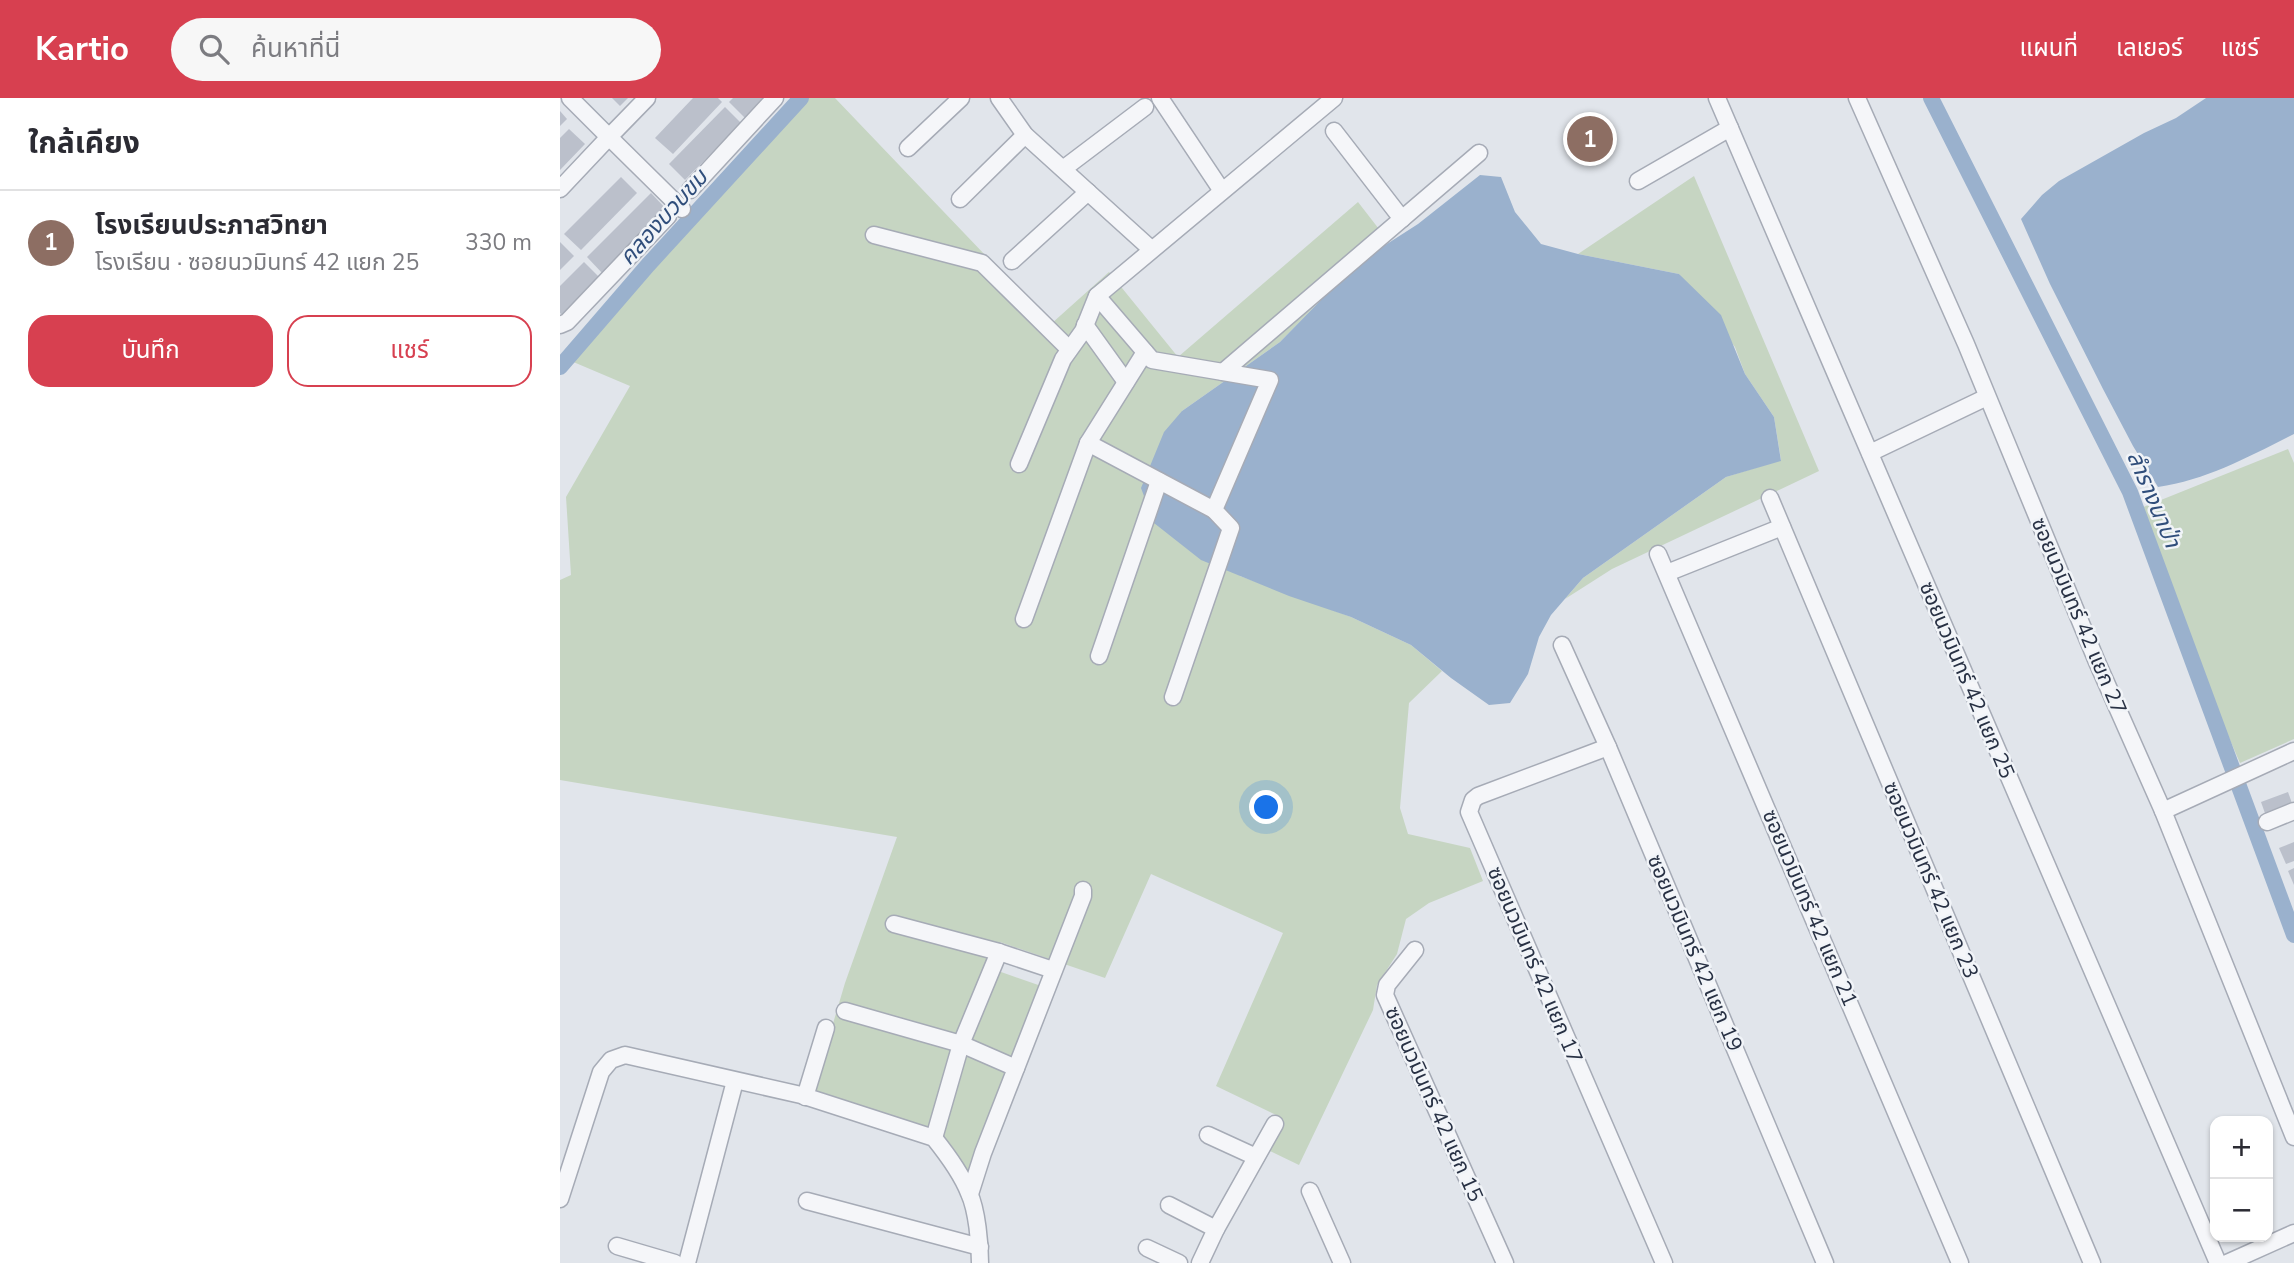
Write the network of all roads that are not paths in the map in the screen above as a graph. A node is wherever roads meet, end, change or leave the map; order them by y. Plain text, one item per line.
1 (570, 98) edge
2 (647, 98) edge
3 (775, 98) edge
4 (961, 98) edge
5 (1020, 98) edge
6 (1161, 98) edge
7 (1334, 98) edge
8 (1717, 98) edge
9 (1857, 98) edge
10 (1003, 103) edge
11 (1145, 107) dead end
12 (1730, 128) junction
13 (1334, 131) dead end
14 (1026, 135) junction
15 (609, 137) junction
16 (908, 148) dead end
17 (1479, 153) dead end
18 (1063, 169) junction
19 (1638, 181) dead end
20 (560, 189) edge
21 (690, 190) dead end
22 (1222, 191) junction
23 (1088, 192) junction
24 (960, 199) dead end
25 (1402, 219) junction
26 (874, 235) dead end
27 (1151, 250) junction
28 (1012, 261) dead end
29 (1097, 296) junction
30 (560, 325) edge
31 (1085, 325) junction
32 (1069, 349) junction
33 (1145, 352) junction
34 (1223, 372) junction
35 (1126, 382) junction
36 (1987, 397) junction
37 (1088, 443) junction
38 (1870, 453) junction
39 (1019, 464) dead end
40 (1159, 481) junction
41 (1770, 498) dead end
42 (1214, 510) junction
43 (1782, 527) junction
44 (1658, 554) dead end
45 (1667, 573) junction
46 (1024, 619) dead end
47 (1562, 645) dead end
48 (1099, 656) dead end
49 (1173, 698) dead end
50 (1608, 747) junction
51 (2294, 751) edge
52 (2163, 811) junction
53 (2294, 811) edge
54 (2267, 822) dead end
55 (1083, 890) dead end
56 (894, 924) dead end
57 (1415, 950) dead end
58 (999, 952) junction
59 (1053, 970) junction
60 (845, 1011) dead end
61 (826, 1028) dead end
62 (961, 1044) junction
63 (1016, 1068) junction
64 (735, 1082) junction
65 (805, 1097) junction
66 (1275, 1124) dead end
67 (1208, 1135) dead end
68 (2294, 1137) edge
69 (934, 1138) junction
70 (1256, 1157) junction
71 (1310, 1191) dead end
72 (970, 1194) junction
73 (560, 1199) edge
74 (807, 1201) dead end
75 (1169, 1205) dead end
76 (1216, 1229) junction
77 (2294, 1233) edge
78 (617, 1246) dead end
79 (1147, 1248) dead end
80 (980, 1255) edge
81 (675, 1263) edge
82 (687, 1263) edge
83 (1179, 1263) edge
84 (1200, 1263) edge
85 (1342, 1263) edge
86 (1505, 1263) edge
87 (1664, 1263) edge
88 (1825, 1263) edge
89 (1960, 1263) edge
90 (2092, 1263) edge
91 (2217, 1263) edge
92 (2227, 1263) edge

1 - 15 street
2 - 15 street
3 - 21 street
4 - 16 street
5 - 10 street
6 - 22 street
7 - 22 street
8 - 12 street, ซอยนวมินทร์ 42 แยก 25
9 - 36 street, ซอยนวมินทร์ 42 แยก 27
10 - 14 street
11 - 18 street
12 - 19 street
12 - 38 street, ซอยนวมินทร์ 42 แยก 25
13 - 25 street
14 - 18 street
14 - 24 street
15 - 20 street
15 - 30 street
17 - 25 street
18 - 23 street
22 - 27 street
23 - 27 street
23 - 28 street
25 - 34 street
26 - 32 street
27 - 29 street
29 - 31 street
29 - 33 street
31 - 32 street
31 - 35 street
32 - 39 street
33 - 34 street
33 - 35 street
34 - 42 street
35 - 37 street
36 - 38 street
36 - 52 street, ซอยนวมินทร์ 42 แยก 27
37 - 40 street
37 - 46 street
38 - 91 street, ซอยนวมินทร์ 42 แยก 25
40 - 42 street
40 - 48 street
41 - 43 street, ซอยนวมินทร์ 42 แยก 23
42 - 49 street
43 - 45 street
43 - 90 street, ซอยนวมินทร์ 42 แยก 23
44 - 45 street, ซอยนวมินทร์ 42 แยก 21
45 - 89 street, ซอยนวมินทร์ 42 แยก 21
47 - 50 street, ซอยนวมินทร์ 42 แยก 19
50 - 87 street, ซอยนวมินทร์ 42 แยก 17
50 - 88 street, ซอยนวมินทร์ 42 แยก 19
51 - 52 street
52 - 68 street, ซอยนวมินทร์ 42 แยก 27
53 - 54 street
55 - 59 street
56 - 58 street
57 - 86 street, ซอยนวมินทร์ 42 แยก 15
58 - 59 street
58 - 62 street
59 - 63 street
60 - 62 street
61 - 65 street
62 - 63 street
62 - 69 street
63 - 72 street
64 - 65 street
64 - 73 street
64 - 82 street
65 - 69 street
66 - 70 street
67 - 70 street
69 - 72 street
70 - 76 street
71 - 85 street
72 - 80 street
74 - 80 street
75 - 76 street
76 - 84 street
77 - 92 street
78 - 81 street
79 - 83 street

